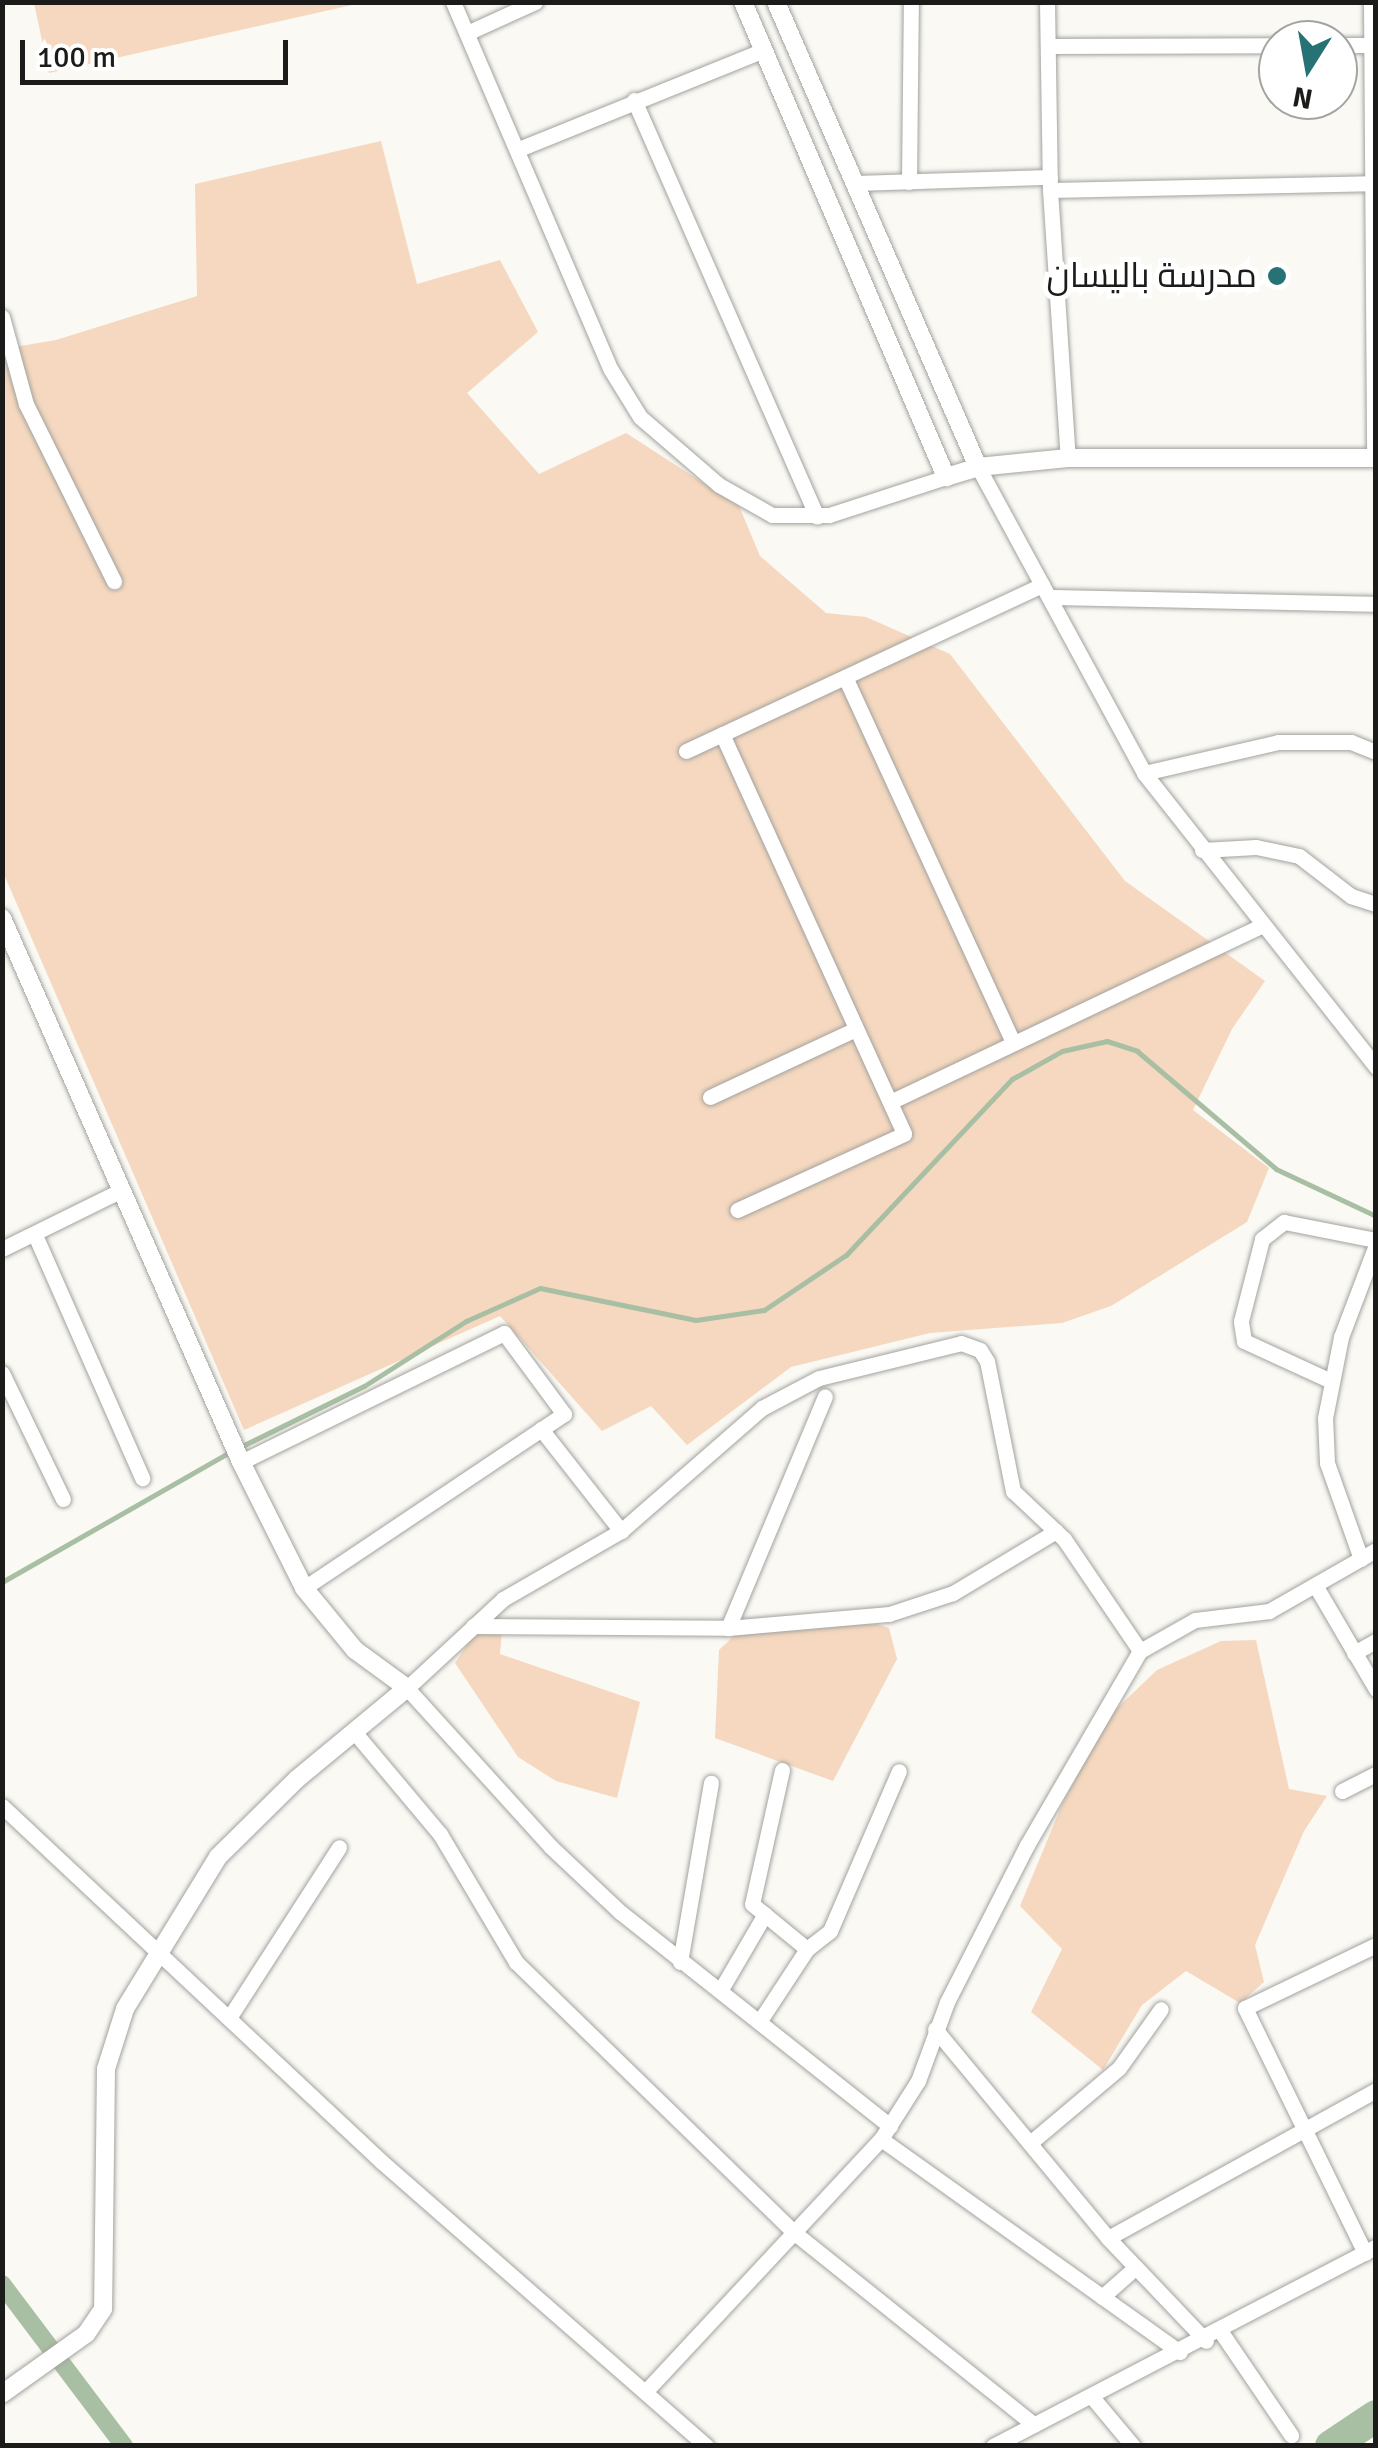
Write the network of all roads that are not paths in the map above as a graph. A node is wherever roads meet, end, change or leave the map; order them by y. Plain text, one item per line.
1 (453, 2) edge
2 (535, 2) edge
3 (743, 2) edge
4 (776, 2) edge
5 (911, 2) edge
6 (1047, 2) edge
7 (1372, 2) edge
8 (467, 33) junction
9 (1258, 45) edge
10 (1358, 45) edge
11 (1372, 45) junction
12 (1048, 46) junction
13 (764, 50) junction
14 (634, 100) junction
15 (819, 100) junction
16 (790, 112) junction
17 (518, 150) junction
18 (909, 182) junction
19 (854, 183) junction
20 (1050, 183) junction
21 (1372, 183) junction
22 (1374, 298) edge
23 (2, 318) edge
24 (1068, 458) junction
25 (1375, 458) edge
26 (978, 467) junction
27 (946, 478) junction
28 (817, 517) junction
29 (114, 581) dead end
30 (1045, 591) junction
31 (1376, 604) edge
32 (845, 677) junction
33 (722, 734) junction
34 (686, 751) dead end
35 (1376, 752) edge
36 (1144, 774) junction
37 (1202, 850) junction
38 (1376, 904) edge
39 (2, 918) edge
40 (1260, 926) junction
41 (856, 1028) junction
42 (1012, 1043) junction
43 (1376, 1067) edge
44 (710, 1097) dead end
45 (890, 1102) junction
46 (122, 1190) junction
47 (737, 1210) dead end
48 (35, 1235) junction
49 (1376, 1243) edge
50 (2, 1249) edge
51 (2, 1373) edge
52 (1331, 1380) junction
53 (825, 1396) dead end
54 (541, 1429) junction
55 (240, 1462) junction
56 (142, 1478) dead end
57 (62, 1498) dead end
58 (1056, 1530) junction
59 (621, 1531) junction
60 (1368, 1555) edge
61 (1315, 1586) junction
62 (304, 1588) junction
63 (473, 1626) junction
64 (728, 1628) junction
65 (1376, 1641) edge
66 (1140, 1652) junction
67 (1354, 1653) junction
68 (407, 1688) junction
69 (1376, 1689) edge
70 (356, 1734) junction
71 (782, 1770) dead end
72 (899, 1771) dead end
73 (1376, 1774) edge
74 (711, 1783) dead end
75 (1342, 1791) dead end
76 (2, 1806) edge
77 (339, 1848) dead end
78 (765, 1914) junction
79 (1376, 1945) edge
80 (807, 1948) junction
81 (160, 1952) junction
82 (680, 1962) junction
83 (720, 1991) junction
84 (1161, 2009) dead end
85 (229, 2018) junction
86 (758, 2022) junction
87 (935, 2029) junction
88 (1376, 2090) edge
89 (1304, 2128) junction
90 (886, 2132) junction
91 (1030, 2143) junction
92 (796, 2234) junction
93 (1108, 2238) junction
94 (1370, 2250) edge
95 (1136, 2267) junction
96 (1102, 2296) junction
97 (1222, 2332) junction
98 (1206, 2340) junction
99 (1180, 2352) junction
100 (645, 2392) junction
101 (2, 2394) edge
102 (1092, 2396) junction
103 (1034, 2426) junction
104 (1291, 2435) dead end
105 (706, 2446) edge
106 (993, 2446) edge
107 (1132, 2446) edge

1 - 8 street
2 - 8 street
3 - 13 street
4 - 15 street
5 - 18 street
6 - 12 street
7 - 11 street
8 - 17 street
9 - 12 street
10 - 11 street
11 - 21 street
12 - 20 street
13 - 14 street
13 - 16 street
14 - 17 street
14 - 28 street
15 - 16 street
15 - 19 street
16 - 27 street
17 - 28 street
18 - 19 street
18 - 20 street
19 - 26 street
20 - 21 street
20 - 24 street
21 - 22 street
22 - 25 street
23 - 29 street
24 - 25 street
24 - 26 street
26 - 27 street
26 - 30 street
27 - 28 street
30 - 31 street
30 - 32 street
30 - 36 street
32 - 33 street
32 - 42 street
33 - 34 street
33 - 41 street
35 - 36 street
36 - 37 street
37 - 38 street
37 - 40 street
39 - 46 street
40 - 42 street
40 - 43 street
41 - 44 street
41 - 45 street
42 - 45 street
45 - 47 street
46 - 48 street
46 - 55 street
48 - 50 street
48 - 56 street
49 - 52 street
49 - 52 street
51 - 57 street
52 - 60 street
53 - 64 street
54 - 55 street
54 - 59 street
54 - 62 street
55 - 62 street
58 - 59 street
58 - 64 street
58 - 66 street
59 - 63 street
60 - 61 street
61 - 66 street
61 - 67 street
62 - 68 street
63 - 64 street
63 - 68 street
65 - 67 street
66 - 87 street
67 - 69 street
68 - 70 street
68 - 82 street
70 - 81 street
70 - 92 street
71 - 78 street
72 - 80 street
73 - 75 street
74 - 82 street
76 - 81 street
77 - 85 street
78 - 80 street
78 - 83 street
79 - 89 street
80 - 86 street
81 - 85 street
81 - 101 street
82 - 83 street
83 - 86 street
84 - 91 street
85 - 100 street
86 - 90 street
87 - 90 street
87 - 91 street
88 - 89 street
89 - 93 street
89 - 94 street
90 - 92 street
90 - 96 street
91 - 93 street
92 - 100 street
92 - 103 street
93 - 95 street
94 - 97 street
95 - 96 street
95 - 98 street
96 - 99 street
97 - 98 street
97 - 104 street
98 - 99 street
99 - 102 street
100 - 105 street
102 - 103 street
102 - 107 street
103 - 106 street

